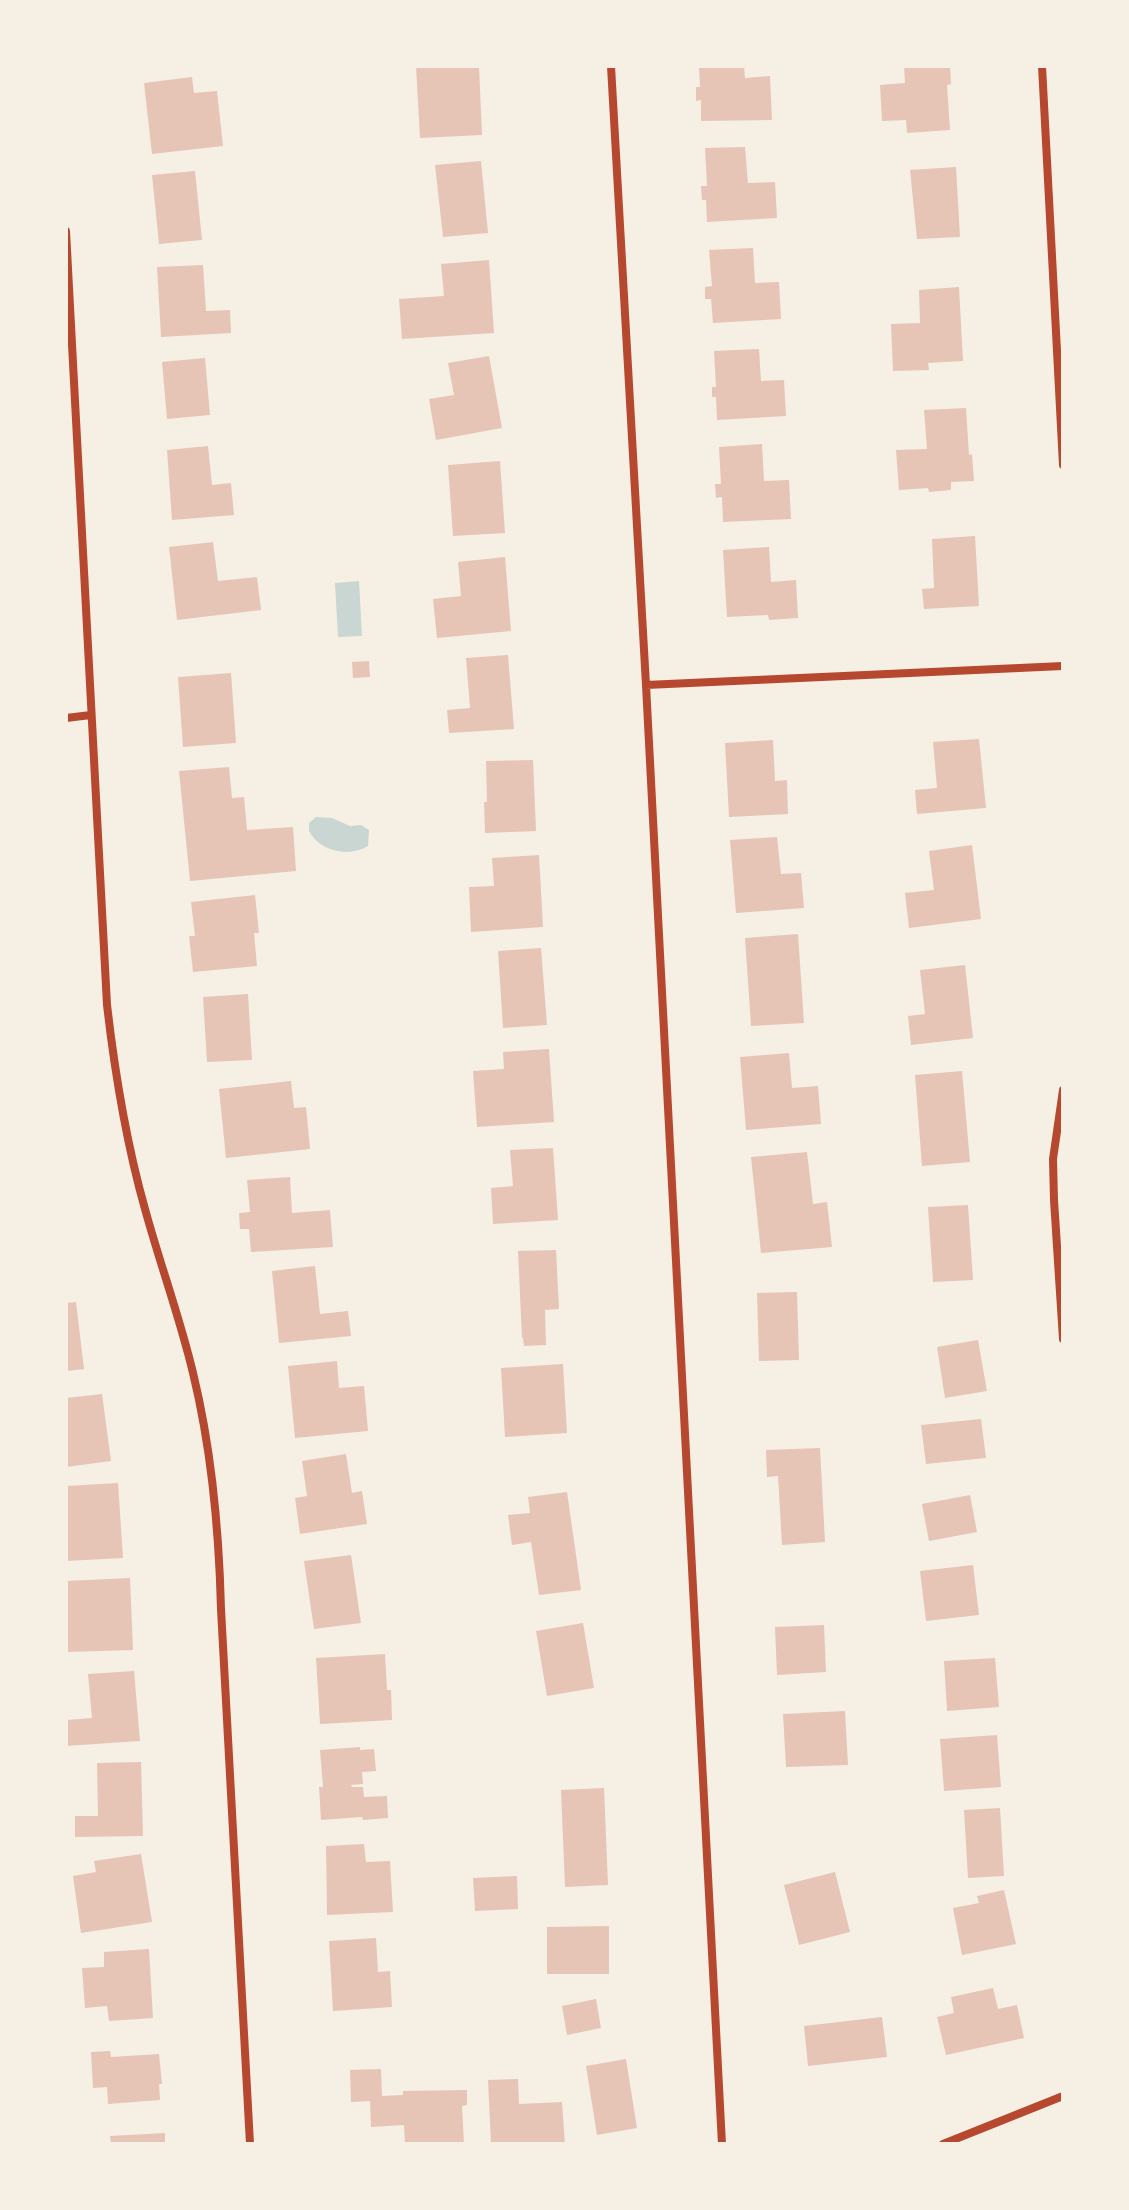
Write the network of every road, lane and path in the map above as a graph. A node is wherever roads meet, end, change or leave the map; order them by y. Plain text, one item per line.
1 (611, 66) edge
2 (1042, 66) edge
3 (66, 231) edge
4 (1063, 465) edge
5 (1063, 666) edge
6 (646, 685) junction
7 (91, 715) junction
8 (66, 718) edge
9 (1063, 1090) edge
10 (1063, 1339) edge
11 (1063, 2096) edge
12 (250, 2144) edge
13 (722, 2144) edge
14 (943, 2144) edge

1 - 6 street
2 - 4 street
3 - 7 street
5 - 6 street
6 - 13 street
7 - 8 street
7 - 12 street
9 - 10 street
11 - 14 street

